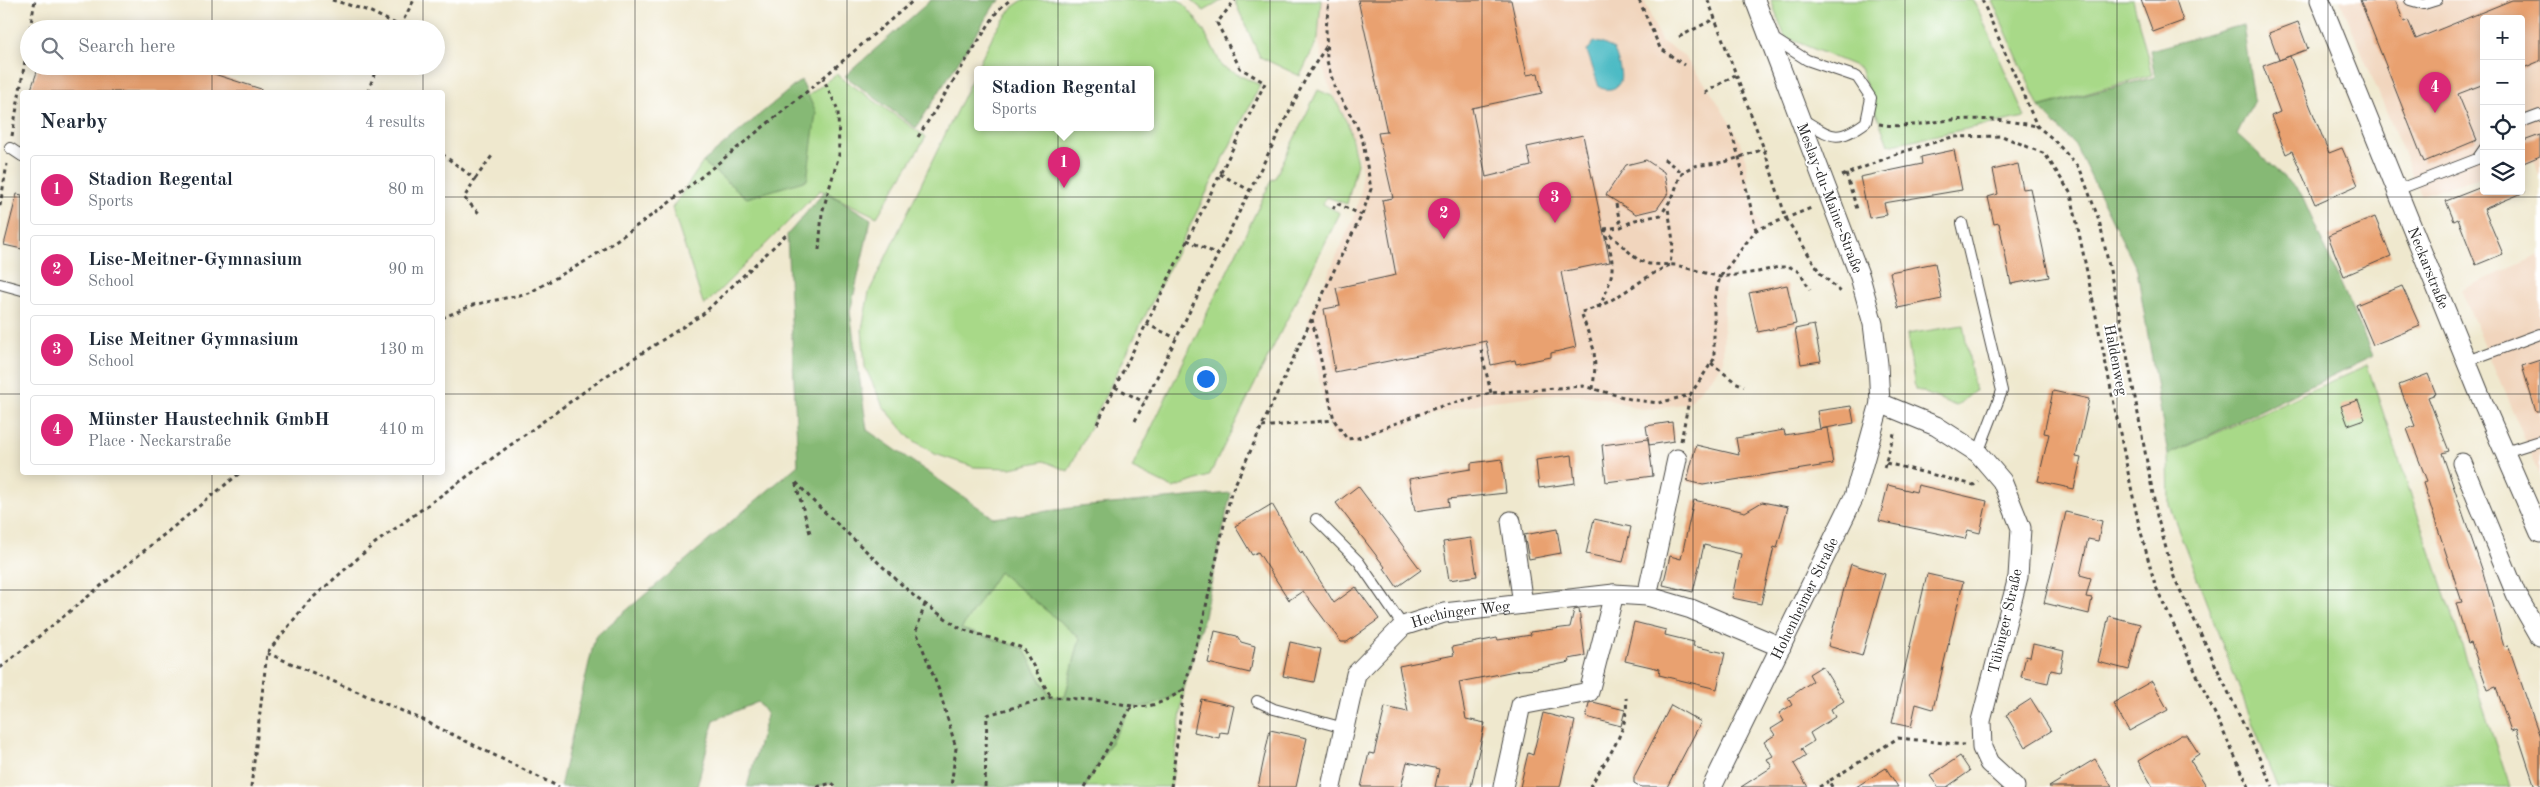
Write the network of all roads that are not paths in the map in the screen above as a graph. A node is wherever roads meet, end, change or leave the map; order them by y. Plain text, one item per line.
1 (1755, 0) edge
2 (2320, 0) edge
3 (2410, 0) edge
4 (2437, 0) edge
5 (1768, 35) junction
6 (2540, 115) edge
7 (1799, 117) junction
8 (2525, 121) edge
9 (10, 148) road end
10 (2483, 150) edge
11 (20, 155) edge
12 (2397, 190) junction
13 (1962, 223) dead end
14 (0, 284) edge
15 (20, 289) edge
16 (2540, 334) edge
17 (2467, 362) junction
18 (1880, 403) junction
19 (2540, 441) edge
20 (1978, 452) junction
21 (2505, 452) junction
22 (1678, 459) road end
23 (2462, 463) dead end
24 (1316, 519) dead end
25 (1511, 522) dead end
26 (2540, 534) edge
27 (1614, 594) junction
28 (1647, 596) junction
29 (1523, 604) junction
30 (1403, 626) junction
31 (2540, 636) edge
32 (1780, 647) junction
33 (1257, 700) dead end
34 (1344, 728) junction
35 (1331, 787) edge
36 (1503, 787) edge
37 (1712, 787) edge
38 (2016, 787) edge

1 - 5 street, Meslay-du-Maine-Straße
2 - 12 street, Neckarstraße
3 - 4 lane
5 - 7 street, Meslay-du-Maine-Straße
5 - 7 lane
6 - 8 lane
7 - 18 street, Meslay-du-Maine-Straße
9 - 11 lane
10 - 12 lane
12 - 17 street, Neckarstraße
13 - 20 lane
14 - 15 lane
16 - 17 lane
17 - 21 street, Neckarstraße
18 - 20 street, Tübinger Straße
18 - 32 street, Hohenheimer Straße
19 - 21 lane
20 - 38 street, Tübinger Straße
21 - 26 street, Neckarstraße
22 - 28 street
23 - 31 street
24 - 30 lane
25 - 29 street, Hechinger Weg
27 - 28 street, Hechinger Weg
27 - 29 street, Hechinger Weg
27 - 36 street
28 - 32 street, Hechinger Weg
29 - 30 street, Hechinger Weg
30 - 34 street, Hechinger Weg
32 - 37 street, Hohenheimer Straße
33 - 34 lane
34 - 35 street, Hechinger Weg

